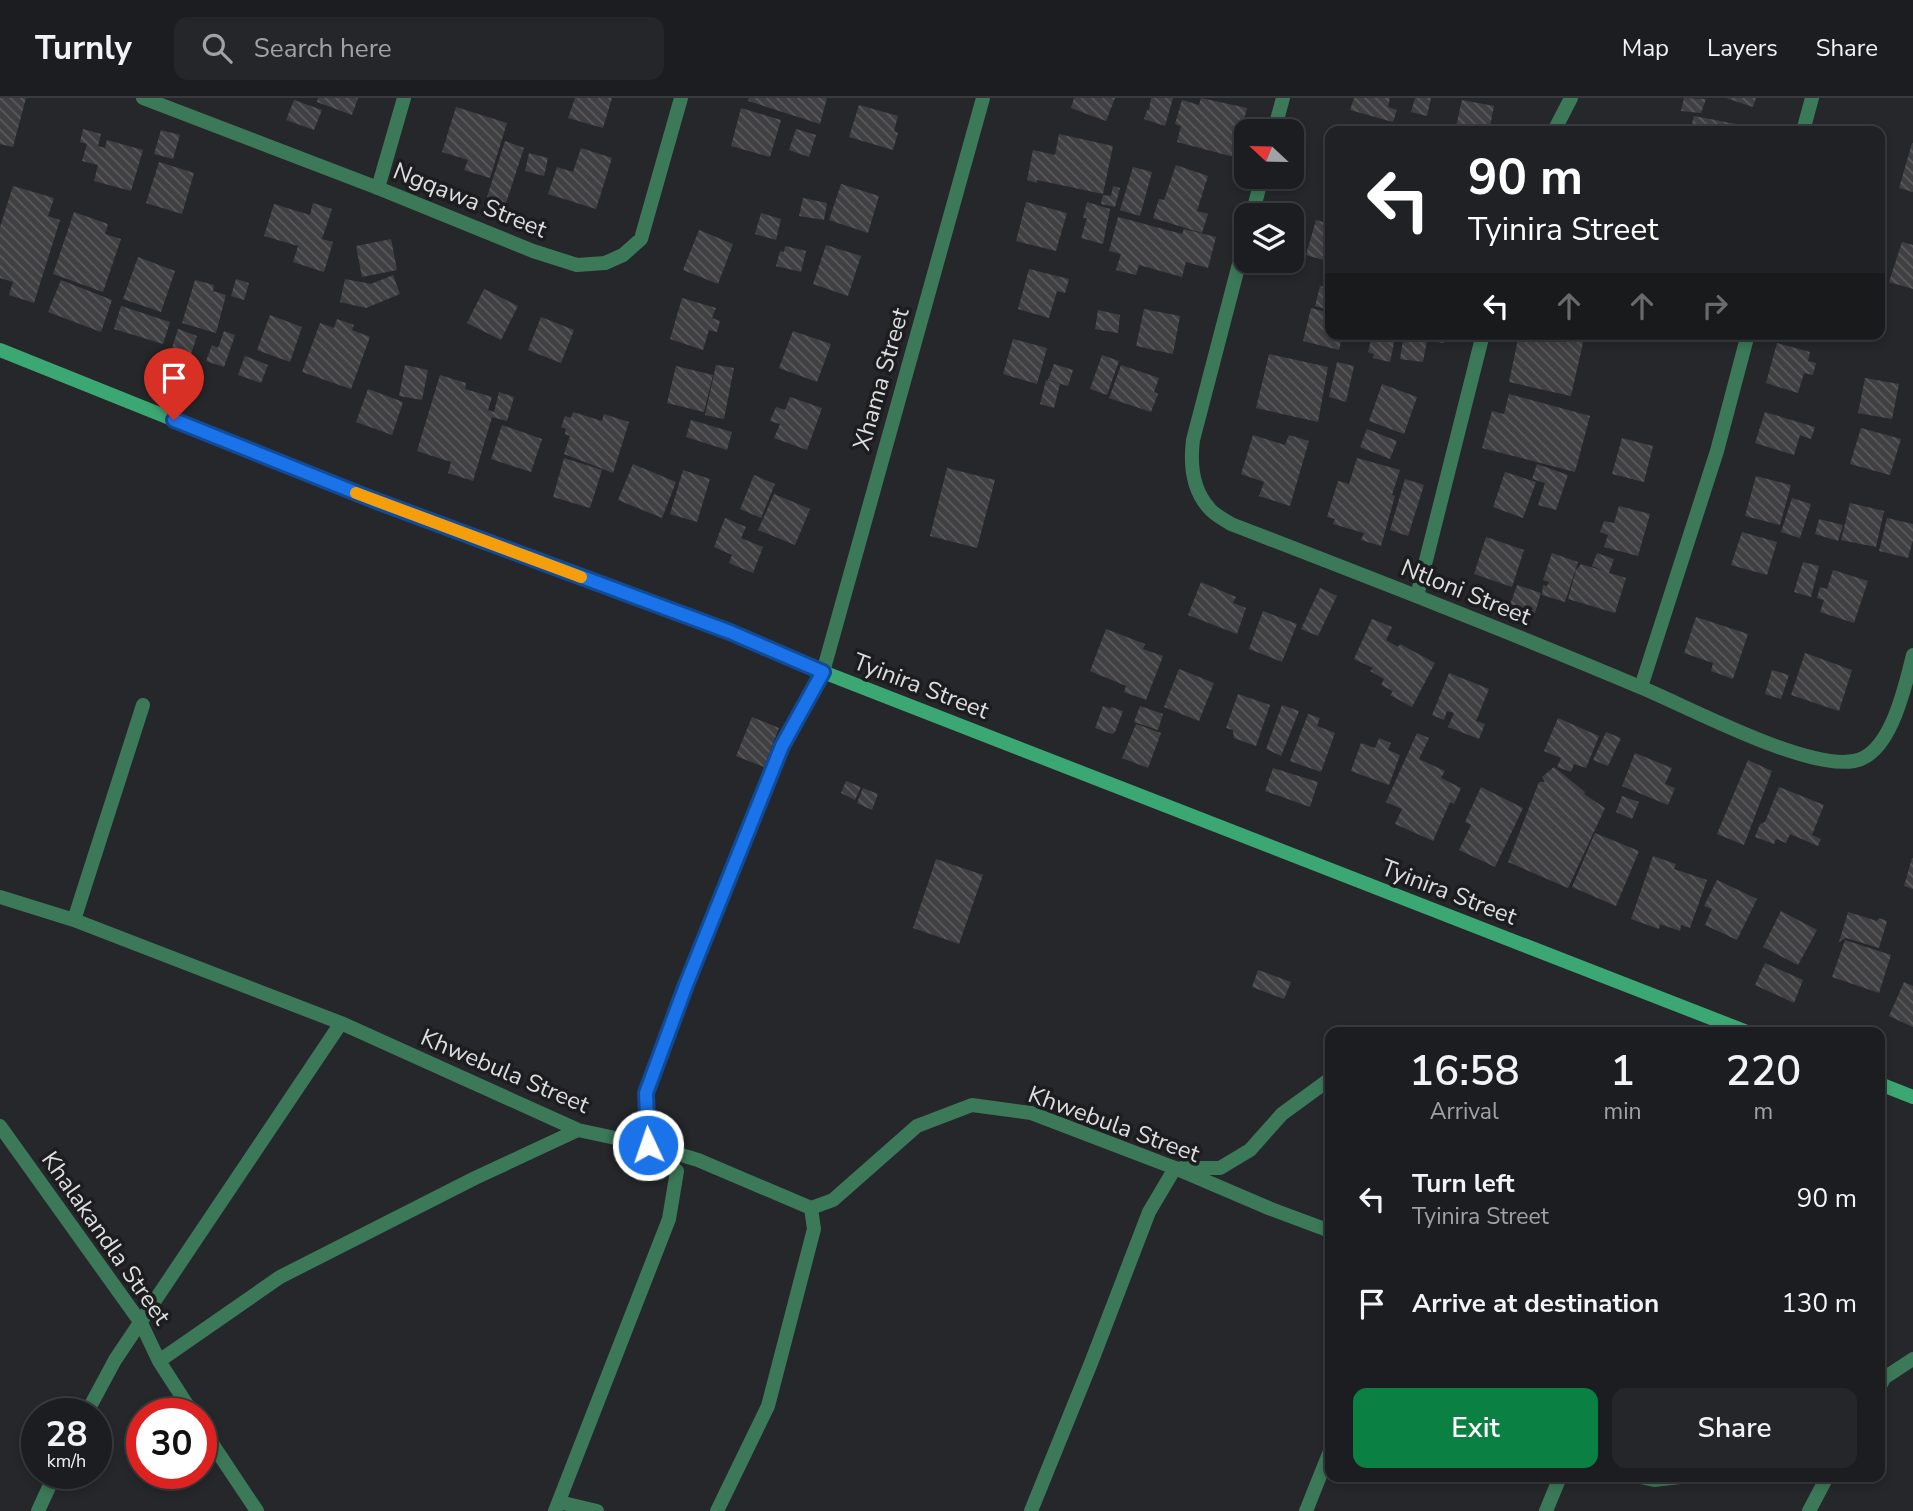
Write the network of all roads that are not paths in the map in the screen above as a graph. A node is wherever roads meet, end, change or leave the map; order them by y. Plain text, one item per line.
1 (143, 98) edge
2 (404, 98) edge
3 (681, 98) edge
4 (982, 98) edge
5 (1283, 98) edge
6 (1571, 98) edge
7 (1812, 98) edge
8 (1277, 119) edge
9 (1557, 126) edge
10 (1804, 126) edge
11 (378, 188) junction
12 (1237, 273) edge
13 (1482, 340) edge
14 (1746, 340) edge
15 (0, 350) edge
16 (1418, 596) junction
17 (1913, 655) edge
18 (823, 672) junction
19 (1641, 687) junction
20 (143, 705) dead end
21 (0, 897) edge
22 (74, 920) junction
23 (341, 1023) junction
24 (1734, 1027) edge
25 (1325, 1083) edge
26 (1885, 1086) edge
27 (1913, 1097) edge
28 (0, 1126) edge
29 (578, 1130) junction
30 (648, 1145) junction
31 (1175, 1168) junction
32 (811, 1208) junction
33 (1325, 1229) edge
34 (141, 1324) junction
35 (1913, 1359) edge
36 (159, 1361) junction
37 (1885, 1377) edge
38 (95, 1398) edge
39 (183, 1398) edge
40 (217, 1451) edge
41 (1325, 1464) edge
42 (1558, 1482) edge
43 (1824, 1482) edge
44 (48, 1489) edge
45 (557, 1506) edge
46 (38, 1511) edge
47 (257, 1511) edge
48 (597, 1511) edge
49 (717, 1511) edge
50 (1031, 1511) edge
51 (1306, 1511) edge
52 (1546, 1511) edge
53 (1809, 1511) edge

1 - 11 street, Ngqawa Street
2 - 11 street
3 - 11 street, Ngqawa Street
4 - 18 street, Xhama Street
5 - 8 street
6 - 9 street
7 - 10 street
12 - 16 street, Ntloni Street
13 - 16 street
14 - 19 street
15 - 18 street, Tyinira Street
16 - 19 street, Ntloni Street
17 - 19 street, Ntloni Street
18 - 24 street, Tyinira Street
18 - 30 street, Xhama Street
20 - 22 street
21 - 22 street, Khwebula Street
22 - 23 street, Khwebula Street
23 - 29 street, Khwebula Street
23 - 34 street
25 - 31 street
26 - 27 street
28 - 34 street, Khalakandla Street
29 - 30 street, Khwebula Street
29 - 36 street
30 - 32 street, Khwebula Street
30 - 45 street
31 - 32 street, Khwebula Street
31 - 33 street, Khwebula Street
31 - 50 street
32 - 49 street
34 - 36 street, Khalakandla Street
34 - 38 street
35 - 37 street
36 - 39 street, Khalakandla Street
40 - 47 street
41 - 51 street
42 - 52 street
43 - 53 street
44 - 46 street
45 - 48 street

